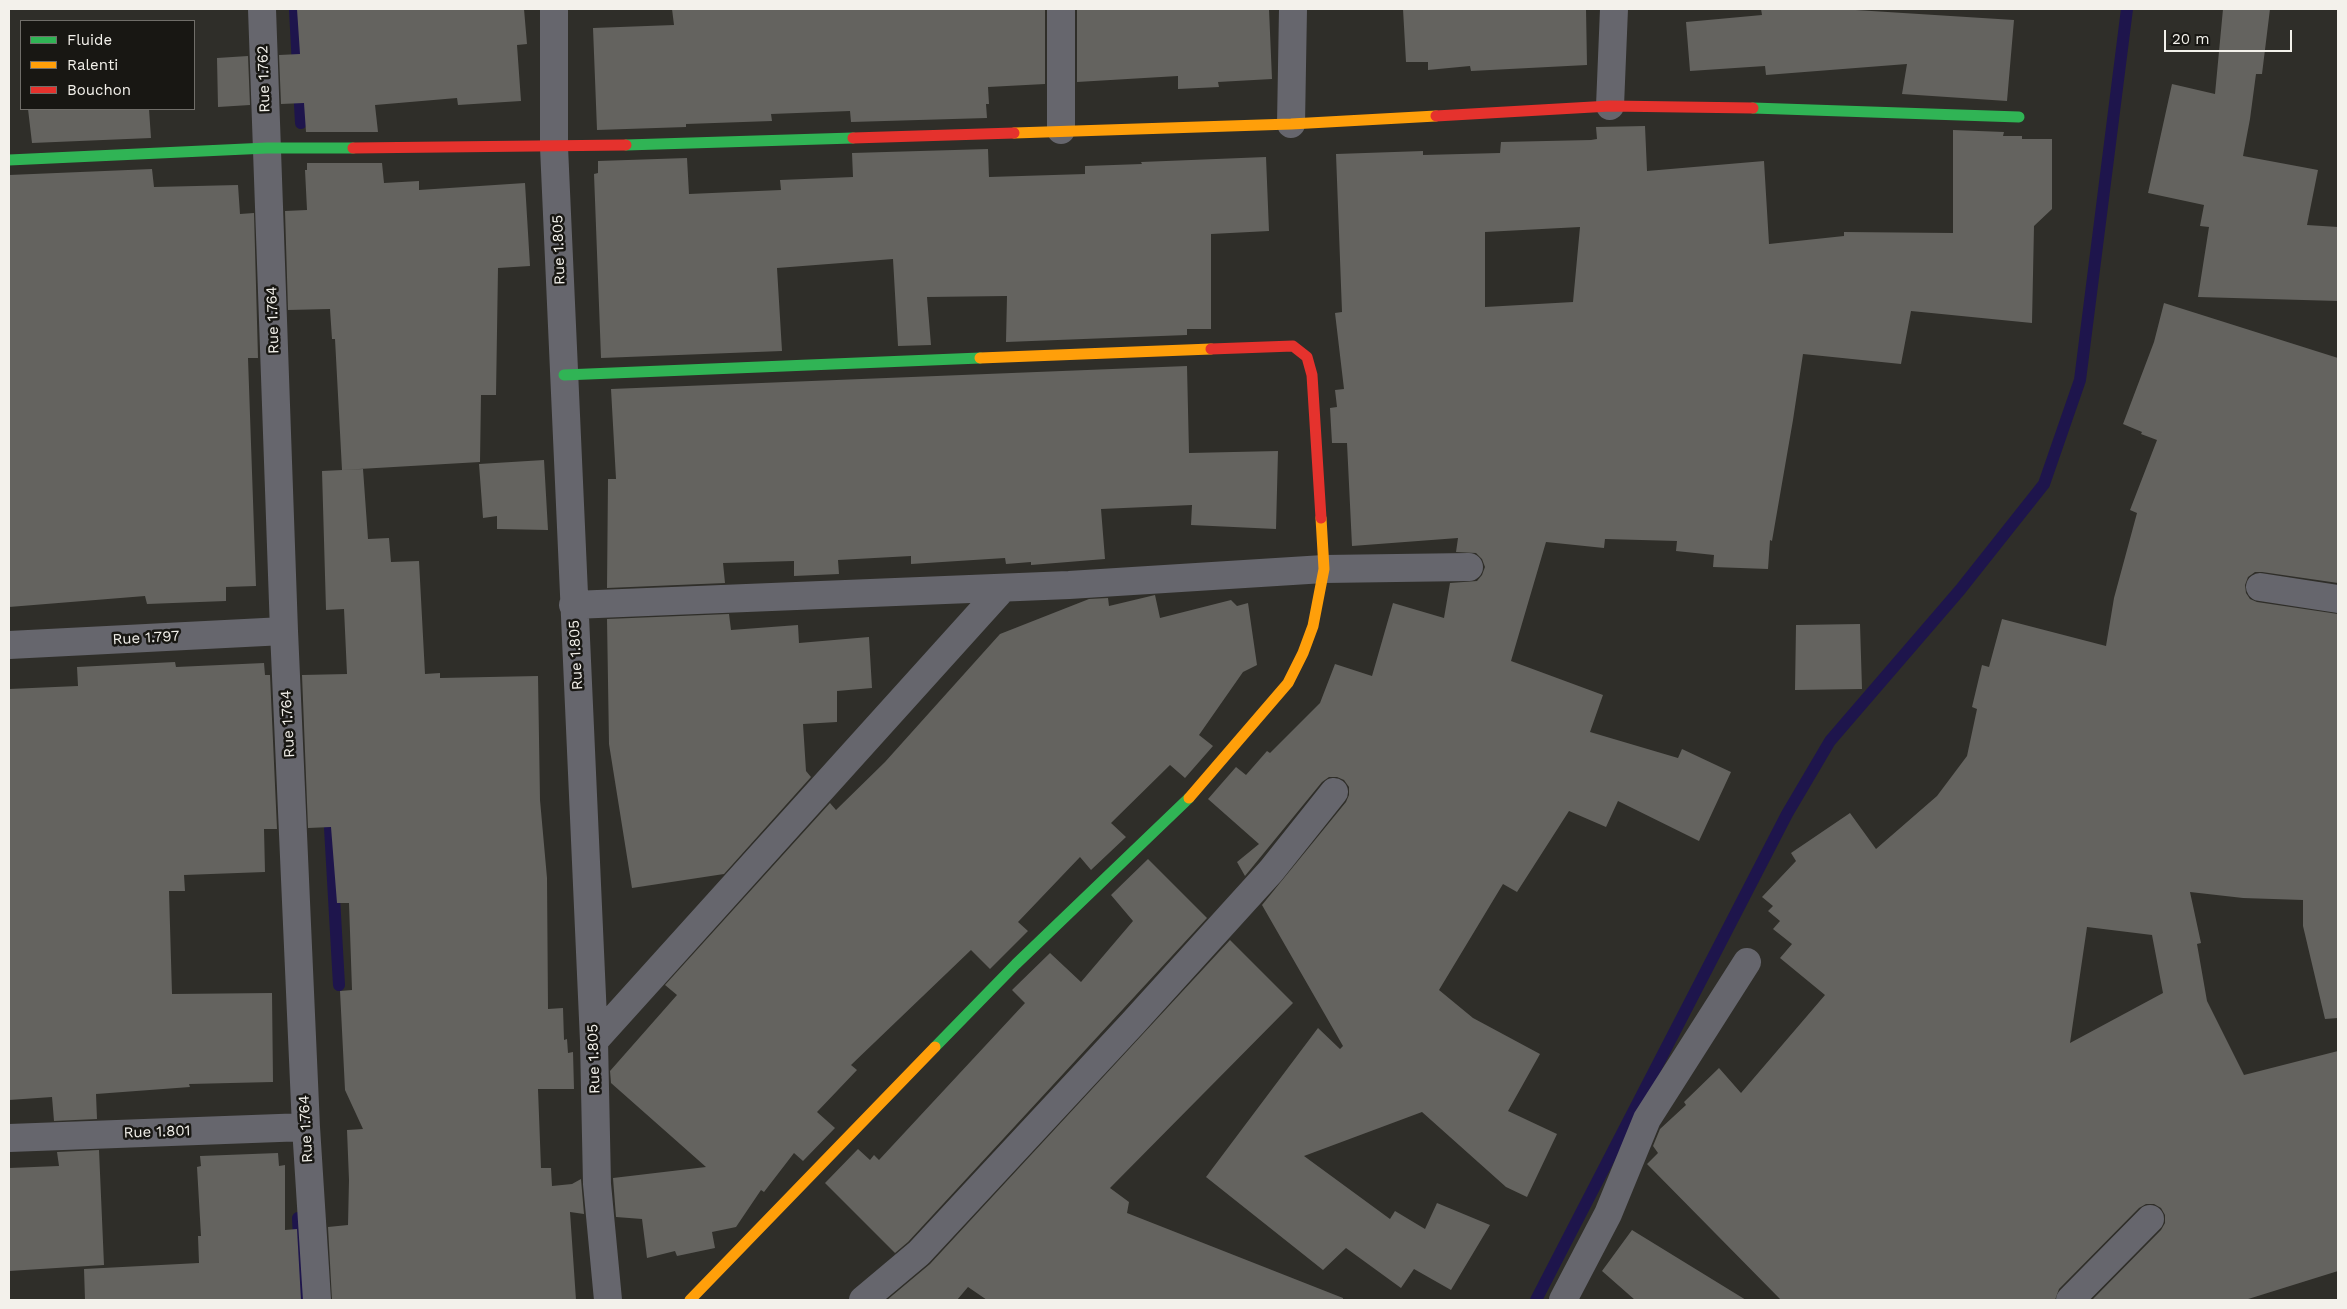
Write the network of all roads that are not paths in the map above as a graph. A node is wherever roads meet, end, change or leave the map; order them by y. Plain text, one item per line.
1 (262, 9) edge
2 (554, 9) edge
3 (1061, 9) edge
4 (1293, 9) edge
5 (1614, 9) edge
6 (1610, 106) junction
7 (2019, 117) dead end
8 (1291, 124) junction
9 (1061, 130) junction
10 (267, 148) junction
11 (554, 148) junction
12 (9, 160) edge
13 (564, 375) junction
14 (1469, 567) dead end
15 (1324, 569) junction
16 (2260, 587) dead end
17 (1003, 588) junction
18 (2338, 599) edge
19 (573, 605) junction
20 (284, 631) junction
21 (9, 645) edge
22 (1334, 792) dead end
23 (1747, 962) dead end
24 (594, 1041) junction
25 (306, 1127) junction
26 (9, 1138) edge
27 (2150, 1219) dead end
28 (317, 1300) edge
29 (608, 1300) edge
30 (690, 1300) edge
31 (863, 1300) edge
32 (1563, 1300) edge
33 (2070, 1300) edge

1 - 10 street, Rue 1.762
2 - 11 street, Rue 1.805
3 - 9 street
4 - 8 street
5 - 6 street
6 - 7 street
6 - 8 street
8 - 9 street
9 - 11 street
10 - 11 street
10 - 12 street
10 - 20 street, Rue 1.764
11 - 13 street, Rue 1.805
13 - 15 street
13 - 19 street, Rue 1.805
14 - 15 street
15 - 17 street
15 - 30 street
16 - 18 street
17 - 19 street
17 - 24 street
19 - 24 street, Rue 1.805
20 - 21 street, Rue 1.797
20 - 25 street, Rue 1.764
22 - 31 street
23 - 32 street
24 - 29 street, Rue 1.805
25 - 26 street, Rue 1.801
25 - 28 street, Rue 1.764
27 - 33 street

